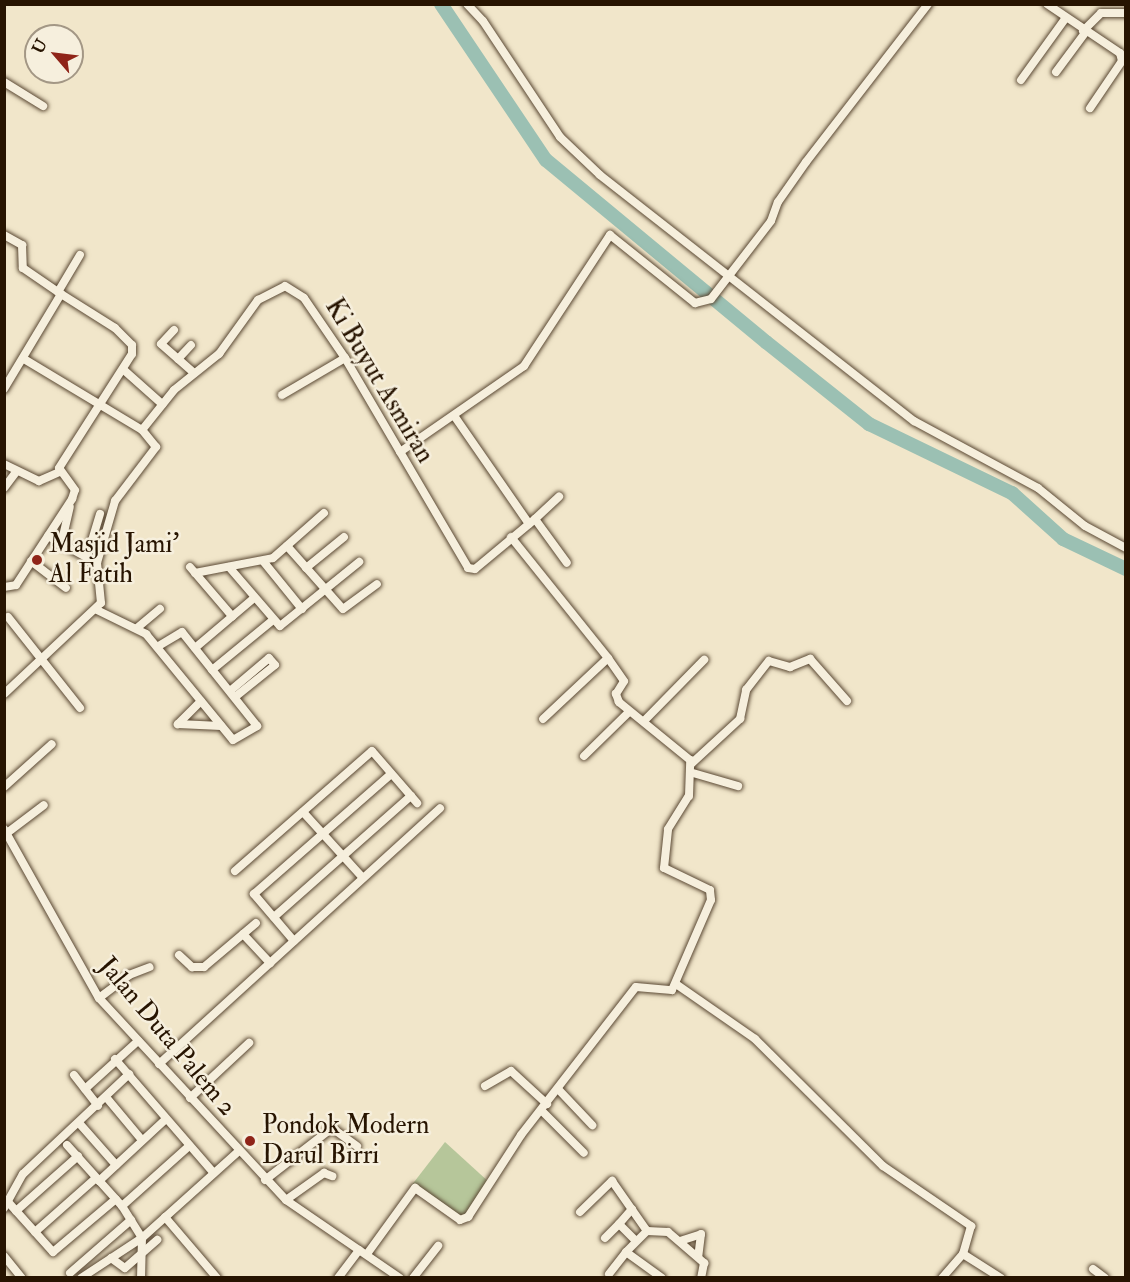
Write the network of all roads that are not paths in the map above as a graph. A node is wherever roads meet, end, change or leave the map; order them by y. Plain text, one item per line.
1 (467, 4) edge
2 (928, 4) edge
3 (1047, 4) edge
4 (1125, 13) edge
5 (1065, 20) junction
6 (1084, 32) junction
7 (1056, 72) dead end
8 (1022, 80) dead end
9 (4, 82) edge
10 (43, 106) dead end
11 (1090, 108) dead end
12 (4, 236) edge
13 (80, 255) dead end
14 (727, 282) junction
15 (59, 293) junction
16 (174, 330) dead end
17 (191, 345) dead end
18 (345, 358) junction
19 (24, 359) junction
20 (178, 359) junction
21 (125, 371) junction
22 (194, 374) junction
23 (4, 390) edge
24 (282, 395) dead end
25 (162, 404) junction
26 (100, 405) junction
27 (455, 417) junction
28 (142, 430) junction
29 (400, 452) junction
30 (4, 464) edge
31 (59, 471) junction
32 (15, 472) junction
33 (4, 488) edge
34 (559, 497) dead end
35 (72, 499) junction
36 (324, 513) dead end
37 (100, 514) dead end
38 (532, 521) junction
39 (48, 536) junction
40 (344, 537) dead end
41 (511, 537) junction
42 (61, 545) junction
43 (287, 546) junction
44 (1125, 548) edge
45 (87, 557) junction
46 (31, 561) junction
47 (263, 561) junction
48 (359, 562) dead end
49 (97, 563) junction
50 (567, 563) dead end
51 (229, 567) junction
52 (306, 568) junction
53 (377, 584) dead end
54 (4, 587) edge
55 (66, 588) dead end
56 (326, 590) junction
57 (254, 598) junction
58 (160, 609) dead end
59 (302, 609) junction
60 (98, 610) junction
61 (232, 616) junction
62 (8, 617) dead end
63 (273, 620) junction
64 (137, 628) junction
65 (157, 647) junction
66 (195, 648) junction
67 (43, 658) junction
68 (608, 658) junction
69 (704, 660) dead end
70 (212, 669) junction
71 (4, 694) edge
72 (232, 694) junction
73 (201, 701) junction
74 (847, 701) dead end
75 (80, 708) dead end
76 (629, 712) junction
77 (543, 719) dead end
78 (644, 721) junction
79 (221, 726) junction
80 (52, 744) dead end
81 (584, 756) dead end
82 (692, 769) junction
83 (391, 774) junction
84 (738, 786) dead end
85 (4, 787) edge
86 (411, 796) junction
87 (417, 803) dead end
88 (44, 805) dead end
89 (440, 808) dead end
90 (303, 812) junction
91 (6, 831) edge
92 (323, 834) junction
93 (343, 856) junction
94 (235, 871) dead end
95 (363, 878) junction
96 (274, 917) junction
97 (256, 923) dead end
98 (243, 934) junction
99 (294, 941) junction
100 (179, 955) dead end
101 (270, 963) junction
102 (150, 967) dead end
103 (676, 984) junction
104 (99, 998) junction
105 (138, 1041) junction
106 (249, 1043) dead end
107 (116, 1060) junction
108 (159, 1064) junction
109 (129, 1074) junction
110 (74, 1075) dead end
111 (485, 1086) dead end
112 (85, 1089) junction
113 (558, 1089) junction
114 (106, 1097) junction
115 (190, 1098) junction
116 (98, 1106) junction
117 (544, 1108) junction
118 (166, 1119) junction
119 (80, 1123) junction
120 (591, 1125) dead end
121 (142, 1140) junction
122 (67, 1145) dead end
123 (189, 1146) junction
124 (357, 1146) dead end
125 (238, 1152) junction
126 (584, 1153) dead end
127 (78, 1156) junction
128 (116, 1165) junction
129 (213, 1172) junction
130 (332, 1176) dead end
131 (98, 1179) junction
132 (265, 1180) junction
133 (286, 1200) junction
134 (119, 1202) junction
135 (7, 1205) edge
136 (632, 1209) junction
137 (16, 1211) junction
138 (580, 1212) dead end
139 (165, 1217) junction
140 (131, 1220) junction
141 (619, 1224) junction
142 (647, 1231) junction
143 (35, 1233) junction
144 (142, 1238) junction
145 (605, 1238) dead end
146 (157, 1239) dead end
147 (635, 1240) junction
148 (680, 1241) junction
149 (438, 1246) dead end
150 (363, 1252) junction
151 (626, 1252) junction
152 (963, 1254) junction
153 (141, 1255) junction
154 (4, 1256) edge
155 (698, 1257) junction
156 (111, 1258) junction
157 (1093, 1269) dead end
158 (70, 1273) dead end
159 (610, 1276) edge
160 (22, 1278) edge
161 (81, 1278) edge
162 (141, 1278) edge
163 (217, 1278) edge
164 (338, 1278) edge
165 (400, 1278) edge
166 (413, 1278) edge
167 (662, 1278) edge
168 (701, 1278) edge
169 (942, 1278) edge
170 (1001, 1278) edge
171 (1105, 1278) edge

1 - 14 street
2 - 14 street
3 - 5 street
4 - 6 street
5 - 6 street
5 - 8 street
6 - 7 street
6 - 11 street
9 - 10 street
12 - 15 street
13 - 15 street
14 - 27 street
14 - 44 street
15 - 19 street
15 - 21 street
16 - 20 street
17 - 20 street
18 - 22 street, Ki Buyut Asmiran
18 - 24 street
18 - 29 street, Ki Buyut Asmiran
19 - 23 street
19 - 26 street
20 - 22 street
21 - 25 street
21 - 26 street
22 - 25 street, Ki Buyut Asmiran
25 - 28 street, Ki Buyut Asmiran
26 - 28 street
26 - 31 street
27 - 29 street
27 - 38 street
28 - 49 street
29 - 41 street, Ki Buyut Asmiran
30 - 32 street
31 - 32 street
31 - 35 street
32 - 33 street
34 - 38 street, Ki Buyut Asmiran
35 - 39 street
35 - 42 street
36 - 43 street
37 - 45 street
38 - 41 street, Ki Buyut Asmiran
38 - 50 street
39 - 42 street
39 - 46 street
40 - 52 street
41 - 68 street
42 - 45 street
43 - 47 street
43 - 52 street
45 - 49 street
46 - 54 street
46 - 55 street
47 - 51 street
47 - 59 street
48 - 56 street
49 - 60 street
51 - 57 street
51 - 61 street
52 - 56 street
53 - 56 street
56 - 59 street
57 - 61 street
57 - 63 street
58 - 64 street
59 - 63 street
60 - 64 street
60 - 67 street
61 - 66 street
62 - 67 street
63 - 70 street
64 - 65 street
65 - 66 street
65 - 73 street
66 - 70 street
67 - 71 street
67 - 75 street
68 - 76 street
68 - 77 street
69 - 78 street
70 - 72 street
72 - 72 street
72 - 79 street
73 - 79 street
73 - 79 street
74 - 82 street
76 - 78 street
76 - 81 street
78 - 82 street
80 - 85 street
82 - 84 street
82 - 103 street
83 - 86 street
83 - 90 street
83 - 92 street
86 - 87 street
86 - 93 street
88 - 91 street
89 - 95 street
90 - 92 street
90 - 94 street
91 - 104 street, Jalan Duta Palem 2
92 - 93 street
92 - 96 street
93 - 95 street
93 - 96 street
95 - 99 street
96 - 99 street
97 - 98 street
98 - 100 street
98 - 101 street
99 - 101 street
101 - 108 street
102 - 104 street
103 - 113 street
103 - 152 street
104 - 105 street, Jalan Duta Palem 2
105 - 107 street
105 - 108 street, Jalan Duta Palem 2
106 - 115 street
107 - 109 street
107 - 112 street
108 - 115 street, Jalan Duta Palem 2
109 - 114 street
109 - 118 street
110 - 112 street
111 - 117 street
112 - 116 street
113 - 117 street
113 - 120 street
114 - 116 street
114 - 121 street
115 - 125 street, Jalan Duta Palem 2
116 - 119 street
117 - 126 street
117 - 150 street
118 - 121 street
118 - 123 street
119 - 128 street
119 - 135 street
121 - 128 street
122 - 127 street
123 - 129 street
123 - 134 street
124 - 132 street
125 - 129 street
125 - 132 street, Jalan Duta Palem 2
127 - 131 street
127 - 137 street
128 - 131 street
129 - 139 street
130 - 133 street
131 - 134 street
131 - 143 street
132 - 133 street, Jalan Duta Palem 2
133 - 150 street, Jalan Duta Palem 2
134 - 140 street
134 - 143 street
135 - 137 street
136 - 138 street
136 - 141 street
136 - 142 street
137 - 143 street
139 - 144 street
139 - 163 street
140 - 144 street
140 - 158 street
141 - 145 street
141 - 147 street
142 - 147 street
142 - 148 street
144 - 153 street
144 - 156 street
146 - 153 street
147 - 151 street
148 - 155 street
148 - 155 street
149 - 166 street
150 - 164 street
150 - 165 street, Jalan Duta Palem 2
151 - 159 street
151 - 167 street
152 - 169 street
152 - 170 street
153 - 156 street
153 - 162 street
154 - 160 street
155 - 168 street
156 - 161 street
157 - 171 street

